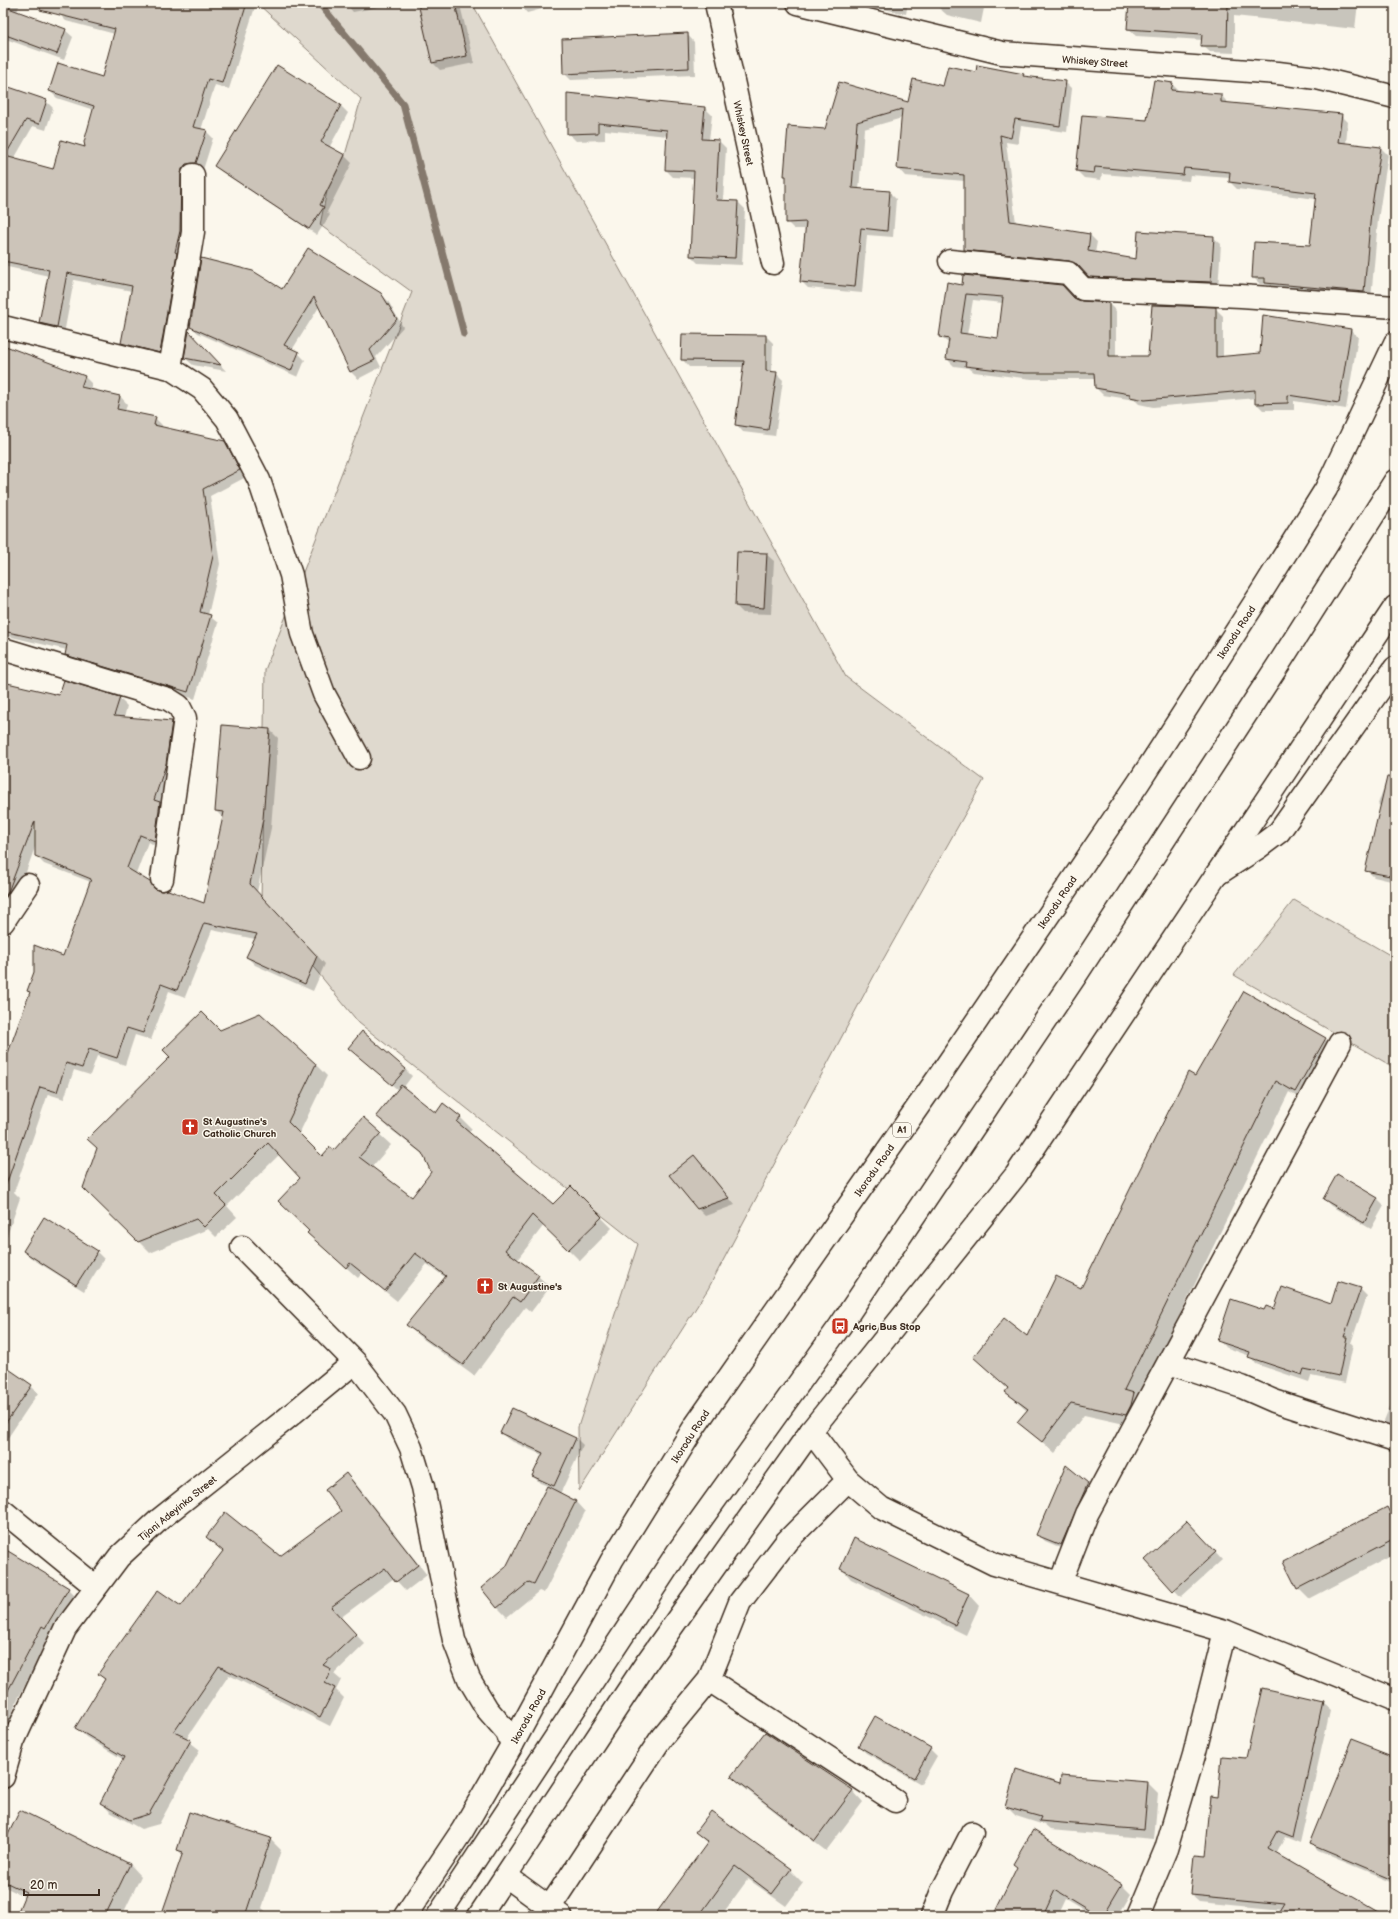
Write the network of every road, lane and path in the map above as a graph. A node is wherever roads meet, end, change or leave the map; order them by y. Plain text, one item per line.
1 (716, 3) edge
2 (798, 3) edge
3 (1395, 97) edge
4 (193, 175) dead end
5 (950, 261) dead end
6 (773, 263) dead end
7 (1395, 307) edge
8 (3, 327) edge
9 (1395, 343) edge
10 (170, 368) junction
11 (1395, 481) edge
12 (1395, 606) edge
13 (3, 649) edge
14 (1395, 668) edge
15 (359, 758) dead end
16 (1216, 875) junction
17 (162, 879) dead end
18 (28, 885) dead end
19 (3, 922) edge
20 (1340, 1043) dead end
21 (242, 1248) dead end
22 (355, 1362) junction
23 (1169, 1363) junction
24 (810, 1431) junction
25 (1395, 1440) edge
26 (848, 1480) junction
27 (3, 1511) edge
28 (1060, 1584) junction
29 (96, 1587) junction
30 (1225, 1631) junction
31 (709, 1680) junction
32 (1395, 1700) edge
33 (512, 1745) junction
34 (3, 1778) edge
35 (895, 1801) dead end
36 (972, 1833) dead end
37 (506, 1876) junction
38 (552, 1913) edge
39 (405, 1916) edge
40 (438, 1916) edge
41 (479, 1916) edge
42 (932, 1916) edge
43 (1138, 1916) edge

1 - 6 main road, Whiskey Street
2 - 3 main road, Whiskey Street
4 - 10 main road
5 - 7 main road
8 - 10 main road
9 - 33 main road, Ikorodu Road / A1
10 - 15 main road
11 - 40 main road
12 - 16 main road
13 - 17 main road
14 - 16 main road
16 - 24 main road
18 - 19 main road
20 - 23 main road
21 - 22 main road
22 - 29 main road, Tijani Adeyinka Street
22 - 33 main road
23 - 25 main road
23 - 28 main road
24 - 26 main road
24 - 37 main road
26 - 28 main road
26 - 31 main road
27 - 29 main road
28 - 30 main road
29 - 34 main road, Tijani Adeyinka Street
30 - 32 main road
30 - 43 main road
31 - 35 main road
31 - 38 main road
33 - 39 main road, Ikorodu Road / A1
36 - 42 main road
37 - 38 main road
37 - 41 main road

